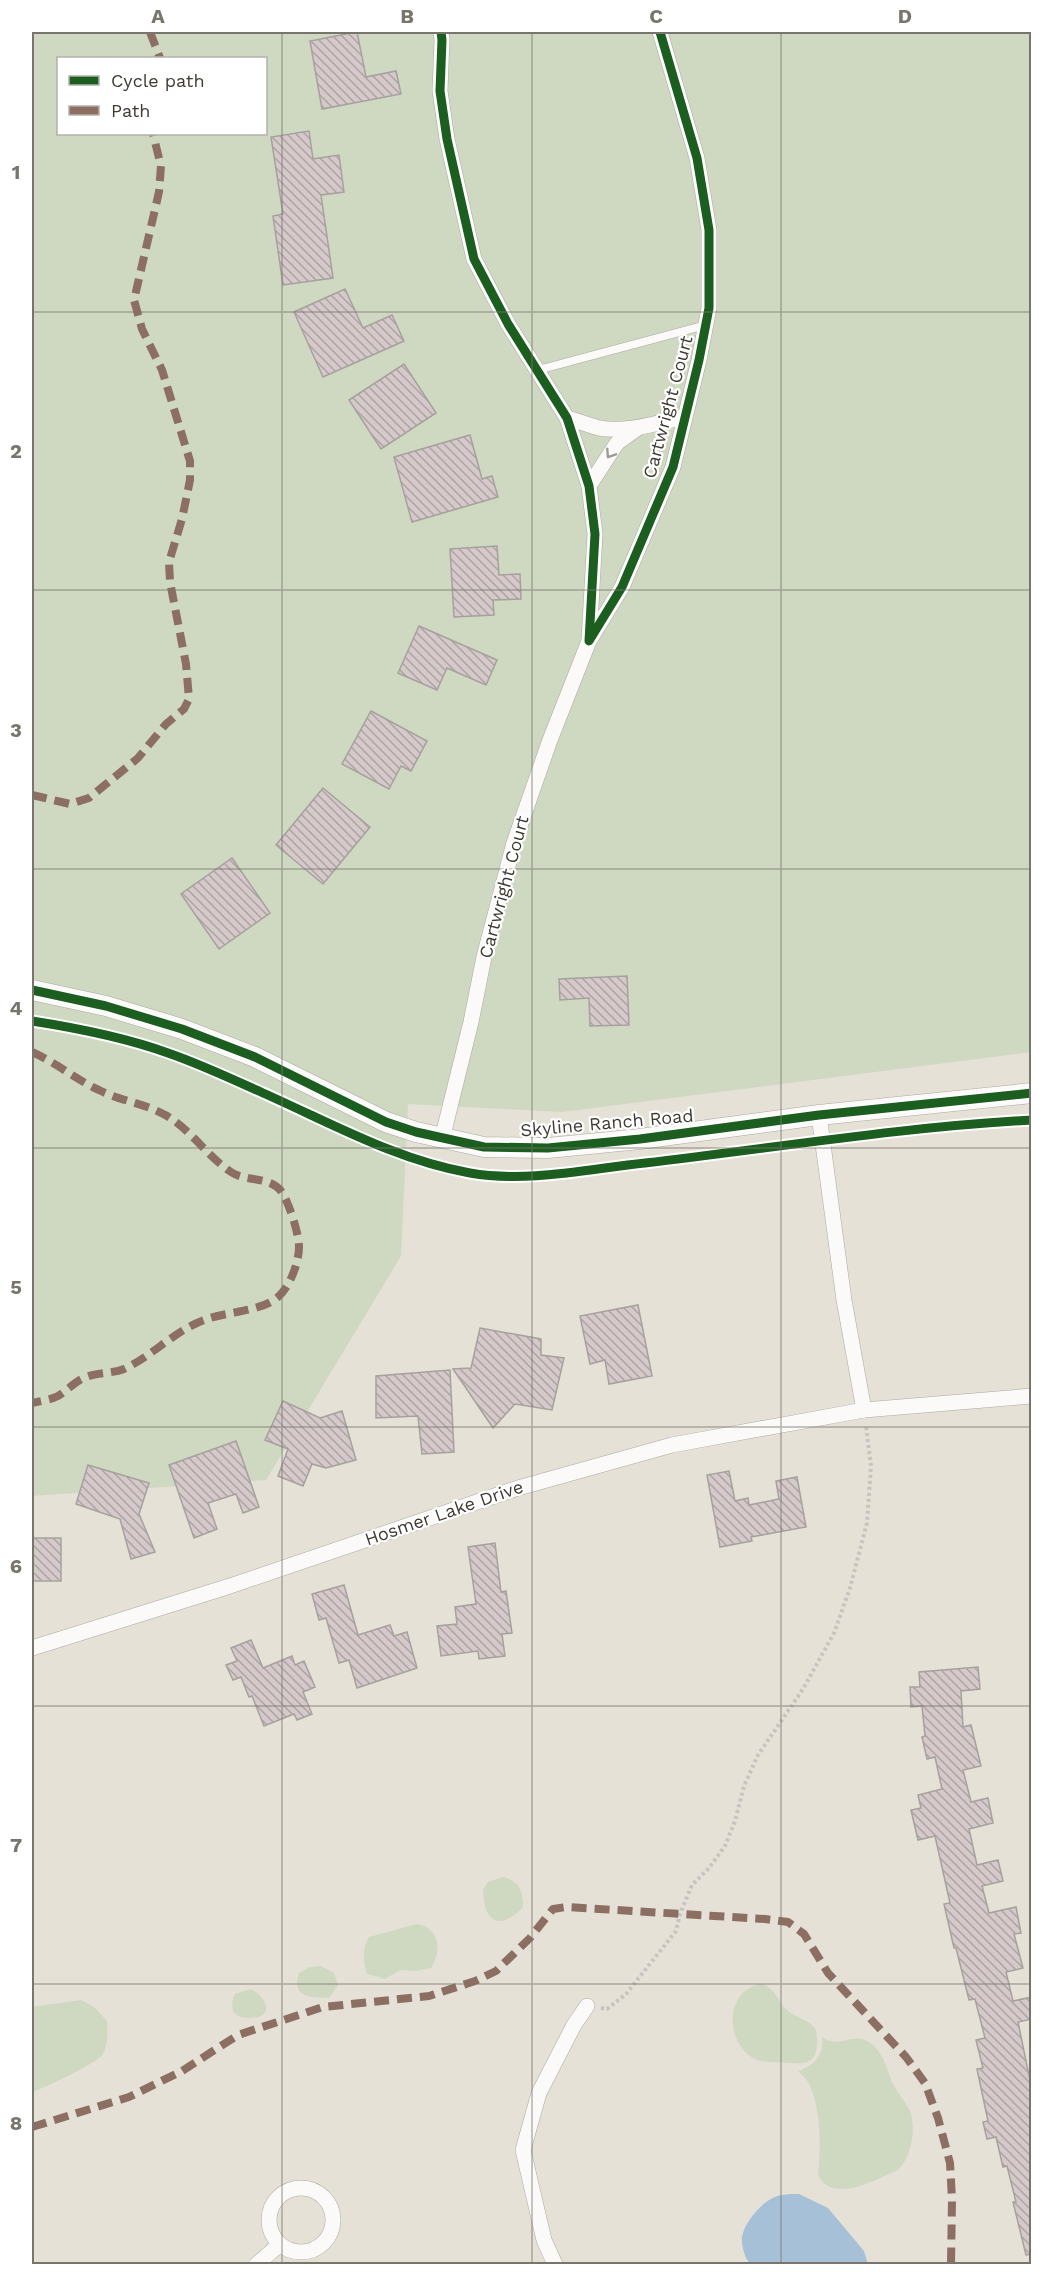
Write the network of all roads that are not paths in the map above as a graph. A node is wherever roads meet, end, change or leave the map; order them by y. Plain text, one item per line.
1 (441, 32) edge
2 (660, 32) edge
3 (706, 325) junction
4 (538, 369) junction
5 (567, 417) junction
6 (684, 417) junction
7 (638, 428) junction
8 (589, 486) junction
9 (589, 642) junction
10 (32, 990) edge
11 (1032, 1093) edge
12 (819, 1115) junction
13 (442, 1139) junction
14 (1032, 1396) edge
15 (864, 1410) junction
16 (32, 1647) edge
17 (587, 2006) road end
18 (279, 2245) junction
19 (257, 2265) edge
20 (555, 2265) edge

1 - 4 street, Cartwright Court
2 - 3 street, Cartwright Court
3 - 4 lane
3 - 6 street, Cartwright Court
4 - 5 street, Cartwright Court
5 - 7 street
5 - 8 street, Cartwright Court
6 - 7 street
6 - 9 street, Cartwright Court
7 -> 8 street
8 - 9 street, Cartwright Court
9 - 13 street, Cartwright Court
10 - 13 street, Skyline Ranch Road
11 - 12 street, Skyline Ranch Road
12 - 13 street, Skyline Ranch Road
12 - 15 street
14 - 15 street, Hosmer Lake Drive
15 - 16 street, Hosmer Lake Drive
17 - 20 street
18 - 18 street
18 - 19 street

